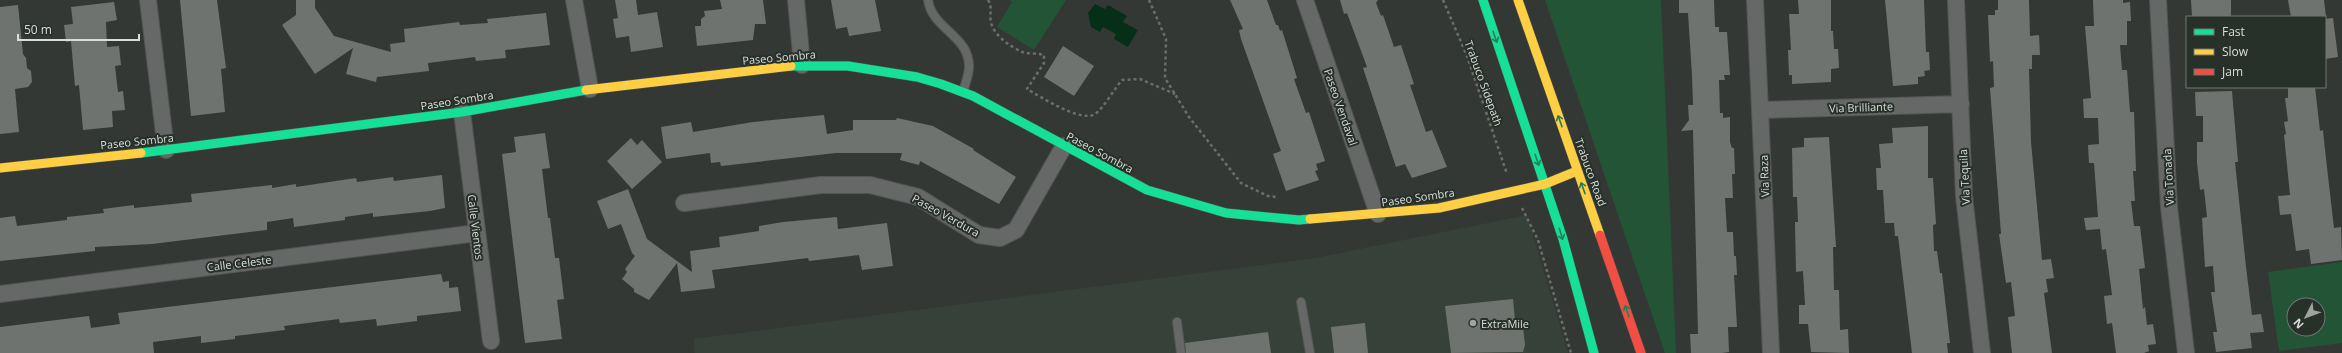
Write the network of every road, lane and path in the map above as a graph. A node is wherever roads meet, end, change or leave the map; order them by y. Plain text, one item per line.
1 (148, 0) edge
2 (574, 0) edge
3 (796, 0) edge
4 (928, 0) edge
5 (988, 0) edge
6 (1148, 0) edge
7 (1305, 0) edge
8 (1443, 0) edge
9 (1483, 0) edge
10 (1518, 0) edge
11 (1755, 0) edge
12 (1956, 0) edge
13 (2158, 0) edge
14 (802, 65) junction
15 (590, 89) junction
16 (963, 92) junction
17 (1175, 95) junction
18 (1961, 104) junction
19 (1761, 110) junction
20 (462, 112) junction
21 (1064, 146) junction
22 (166, 150) junction
23 (0, 168) edge
24 (1577, 171) junction
25 (1507, 172) dead end
26 (1545, 184) junction
27 (1280, 198) dead end
28 (684, 203) dead end
29 (1378, 214) junction
30 (1525, 217) dead end
31 (477, 233) junction
32 (0, 294) edge
33 (1301, 302) dead end
34 (1177, 322) dead end
35 (491, 341) dead end
36 (1181, 353) edge
37 (1310, 353) edge
38 (1571, 353) edge
39 (1594, 353) edge
40 (1641, 353) edge
41 (1771, 353) edge
42 (1982, 353) edge
43 (2186, 353) edge

1 - 22 street
2 - 15 street
3 - 14 street
4 - 16 lane
5 - 17 path
6 - 17 path
7 - 29 street, Paseo Vendaval
8 - 25 path, Trabuco Sidepath
9 -> 26 street
24 -> 10 street, Trabuco Road
11 - 19 street, Via Raza
12 - 18 street, Via Tequila
13 - 43 street, Via Tonada
14 - 15 street, Paseo Sombra
14 - 16 street, Paseo Sombra
15 - 20 street, Paseo Sombra
16 - 21 street, Paseo Sombra
17 - 27 path
18 - 19 street, Via Brilliante
18 - 42 street, Via Tequila
19 - 41 street, Via Raza
20 - 22 street, Paseo Sombra
20 - 31 street, Calle Vientos
21 - 28 street, Paseo Verdura
21 - 29 street, Paseo Sombra
22 - 23 street, Paseo Sombra
24 - 26 street, Paseo Sombra
40 -> 24 street, Trabuco Road
26 - 29 street, Paseo Sombra
26 -> 39 street
30 - 38 path
31 - 32 street, Calle Celeste
31 - 35 street, Calle Vientos
33 - 37 lane
34 - 36 lane

